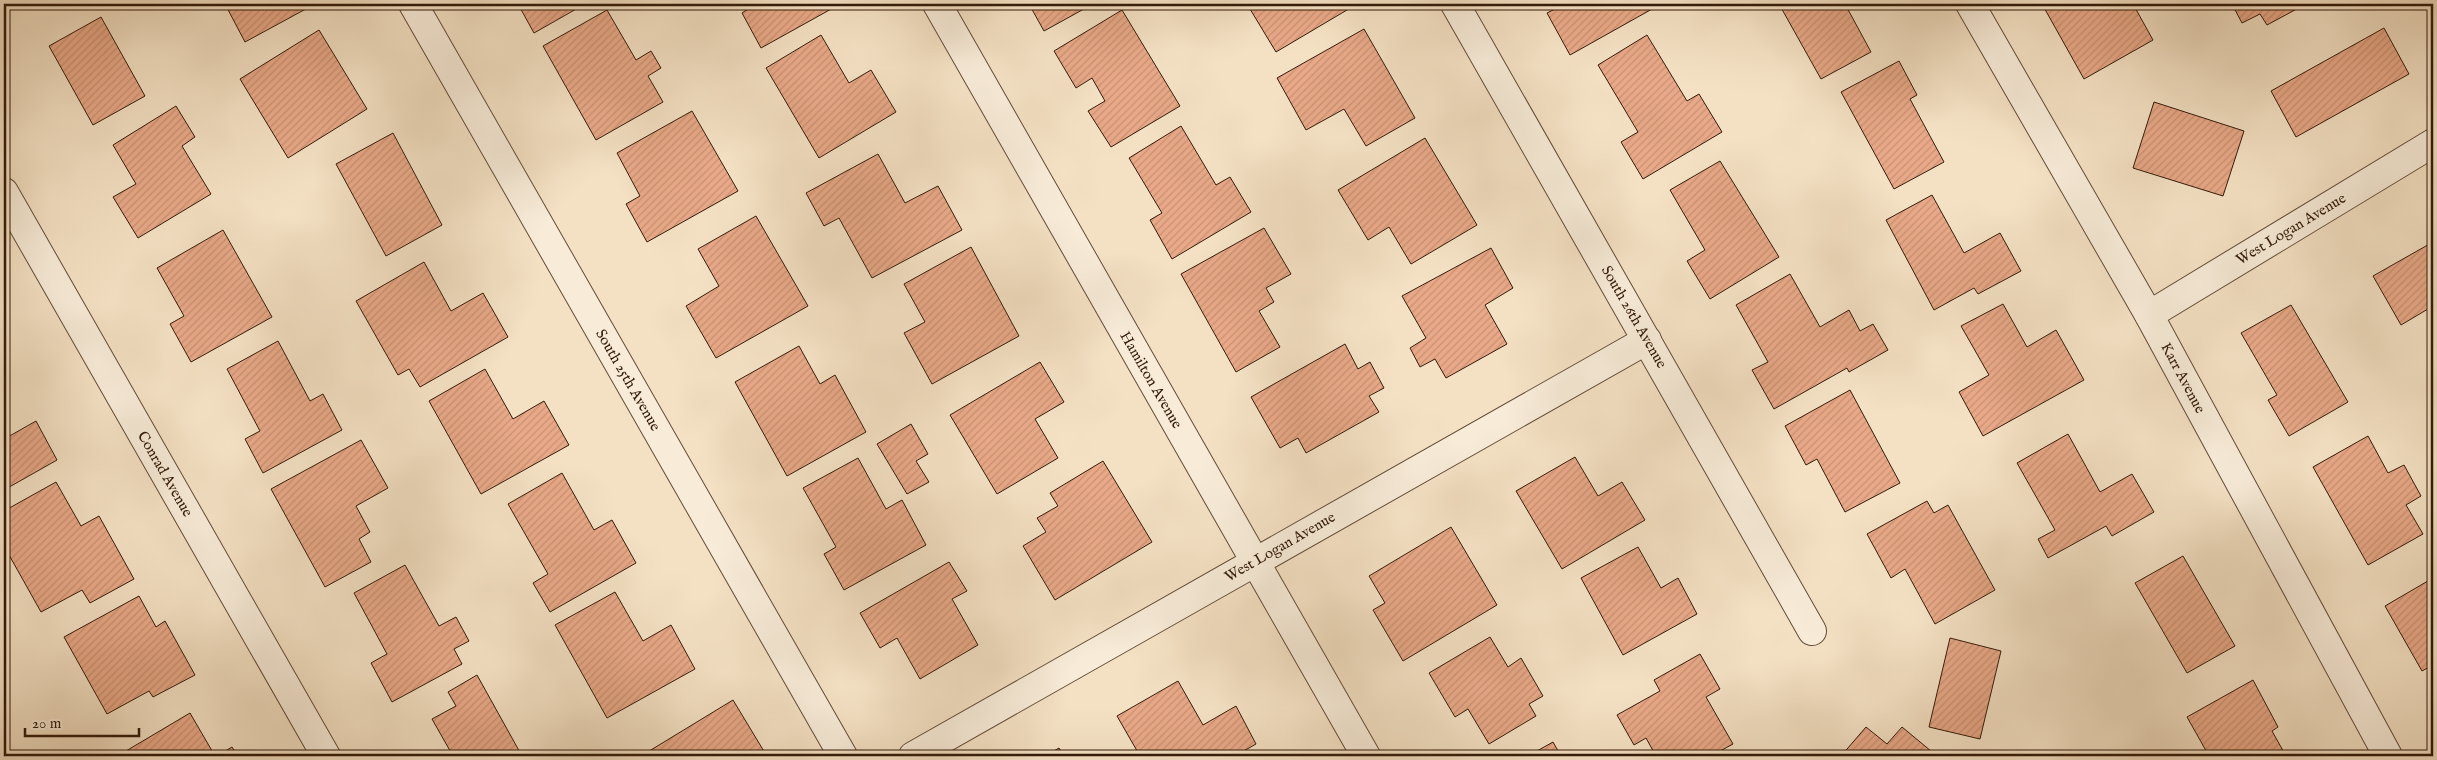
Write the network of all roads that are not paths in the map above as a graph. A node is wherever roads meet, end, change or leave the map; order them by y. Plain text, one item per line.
1 (413, 4) edge
2 (937, 4) edge
3 (1455, 4) edge
4 (1970, 4) edge
5 (2433, 143) edge
6 (4, 192) edge
7 (2149, 315) junction
8 (1647, 340) junction
9 (1255, 561) junction
10 (1812, 631) dead end
11 (326, 756) edge
12 (843, 756) edge
13 (913, 756) edge
14 (1366, 756) edge
15 (2388, 756) edge

1 - 12 street, South 25th Avenue
2 - 9 street, Hamilton Avenue
3 - 8 street, South 26th Avenue
4 - 7 street, Karr Avenue
5 - 7 street, West Logan Avenue
6 - 11 street, Conrad Avenue
7 - 15 street, Karr Avenue
8 - 9 street, West Logan Avenue
8 - 10 street, South 26th Avenue
9 - 13 street, West Logan Avenue
9 - 14 street, Hamilton Avenue

